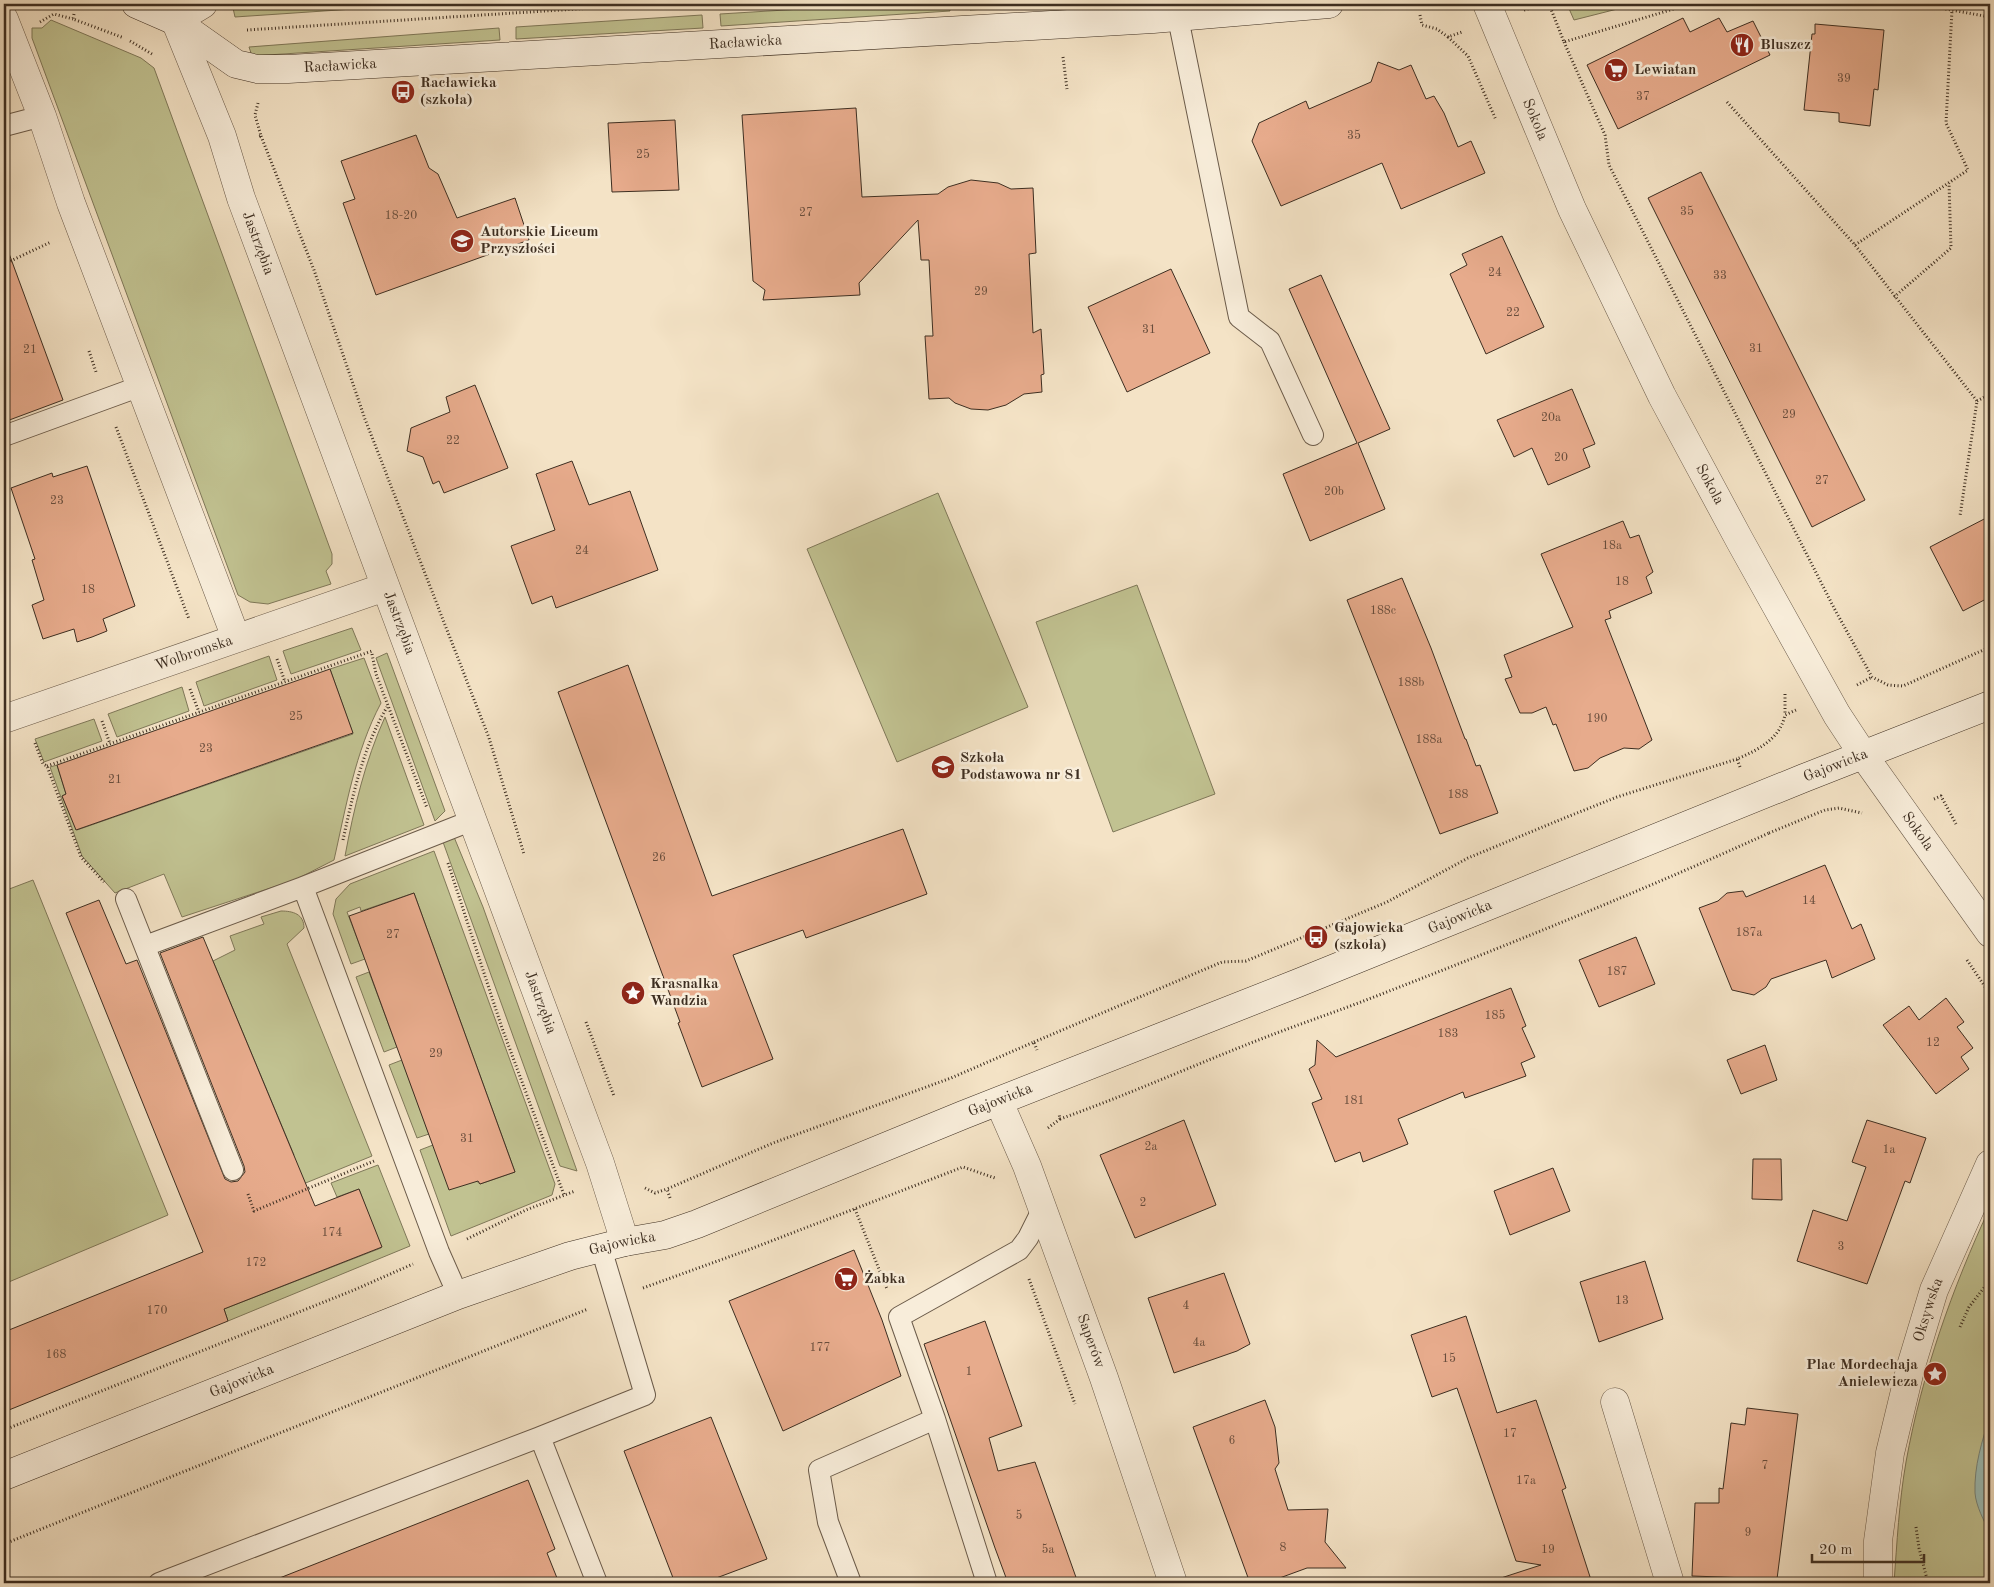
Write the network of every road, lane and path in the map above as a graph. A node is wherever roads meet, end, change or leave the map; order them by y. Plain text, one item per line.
1 (136, 4) edge
2 (203, 4) edge
3 (655, 4) edge
4 (1329, 4) edge
5 (1487, 4) edge
6 (1548, 4) edge
7 (1690, 4) edge
8 (1918, 4) edge
9 (1952, 10) junction
10 (1522, 11) dead end
11 (172, 12) edge
12 (74, 14) dead end
13 (1420, 15) dead end
14 (1990, 17) edge
15 (1178, 18) junction
16 (4, 19) edge
17 (1470, 29) dead end
18 (242, 31) dead end
19 (1564, 42) junction
20 (1062, 52) dead end
21 (154, 56) dead end
22 (1067, 89) dead end
23 (257, 99) dead end
24 (1727, 102) dead end
25 (42, 116) junction
26 (4, 126) edge
27 (261, 136) junction
28 (255, 138) dead end
29 (1948, 182) junction
30 (52, 242) dead end
31 (1854, 245) junction
32 (4, 264) edge
33 (1894, 297) junction
34 (140, 386) junction
35 (1990, 394) edge
36 (1977, 401) junction
37 (1313, 435) dead end
38 (4, 436) edge
39 (1960, 516) dead end
40 (385, 587) junction
41 (236, 638) junction
42 (370, 642) dead end
43 (1990, 647) edge
44 (372, 651) junction
45 (276, 657) dead end
46 (1872, 677) junction
47 (284, 682) junction
48 (190, 688) dead end
49 (1853, 688) dead end
50 (1990, 705) edge
51 (387, 706) junction
52 (1799, 709) dead end
53 (198, 712) junction
54 (4, 719) edge
55 (101, 720) dead end
56 (32, 735) dead end
57 (110, 744) junction
58 (1864, 756) junction
59 (1737, 759) junction
60 (47, 766) junction
61 (1742, 773) dead end
62 (1869, 818) dead end
63 (473, 820) junction
64 (1765, 826) dead end
65 (1769, 833) junction
66 (438, 834) junction
67 (526, 863) dead end
68 (338, 874) junction
69 (304, 887) junction
70 (126, 898) joint
71 (1990, 933) edge
72 (145, 946) junction
73 (584, 1016) dead end
74 (1034, 1042) junction
75 (1038, 1053) dead end
76 (614, 1098) dead end
77 (998, 1102) junction
78 (1060, 1120) dead end
79 (376, 1160) dead end
80 (1990, 1164) edge
81 (1027, 1166) junction
82 (233, 1170) joint
83 (995, 1178) junction
84 (641, 1182) dead end
85 (998, 1187) dead end
86 (667, 1189) junction
87 (577, 1190) dead end
88 (564, 1195) junction
89 (673, 1205) dead end
90 (855, 1209) junction
91 (1042, 1210) junction
92 (613, 1245) junction
93 (1019, 1250) junction
94 (439, 1252) junction
95 (693, 1264) dead end
96 (695, 1270) junction
97 (1990, 1280) edge
98 (458, 1295) junction
99 (617, 1298) junction
100 (899, 1317) junction
101 (1958, 1333) dead end
102 (1615, 1402) dead end
103 (1076, 1407) dead end
104 (935, 1419) junction
105 (4, 1430) edge
106 (540, 1437) junction
107 (4, 1476) edge
108 (1915, 1522) dead end
109 (4, 1544) edge
110 (159, 1583) edge
111 (597, 1583) edge
112 (851, 1583) edge
113 (987, 1583) edge
114 (1173, 1583) edge
115 (1670, 1583) edge
116 (1878, 1583) edge
117 (1928, 1583) edge

1 - 11 street, Racławicka
2 - 11 street
3 - 18 path
4 - 15 street, Racławicka
5 - 58 street, Sokola
6 - 10 path
6 - 19 path
7 - 19 path
8 - 9 path
9 - 14 path
9 - 29 path
11 - 15 street, Racławicka
11 - 40 street, Jastrzębia
12 - 21 path
13 - 17 path
15 - 37 lane
16 - 25 street
19 - 46 path
20 - 22 path
23 - 27 path
24 - 31 path
25 - 26 lane
25 - 34 street
27 - 28 path
27 - 67 path
29 - 31 path
29 - 33 path
30 - 32 path
31 - 33 path
33 - 36 path
34 - 38 lane
34 - 41 street
35 - 36 path
36 - 39 path
40 - 41 street, Wolbromska
40 - 63 street, Jastrzębia
41 - 54 street, Wolbromska
42 - 44 path
43 - 46 path
44 - 47 path
44 - 51 path
45 - 47 path
46 - 49 path
47 - 53 path
48 - 53 path
50 - 58 street, Gajowicka
51 - 66 path
51 - 68 path
52 - 59 path
53 - 57 path
55 - 57 path
56 - 60 path
57 - 60 path
58 - 71 street, Sokola
58 - 77 street, Gajowicka
59 - 61 path
59 - 74 path
60 - 70 path
62 - 65 path
63 - 66 lane
63 - 92 street, Jastrzębia
64 - 65 path
65 - 78 path
66 - 68 lane
66 - 88 path
68 - 69 lane
69 - 72 lane
69 - 94 lane
70 - 72 lane
72 - 82 lane
73 - 76 path
74 - 75 path
74 - 86 path
77 - 81 street, Saperów
77 - 92 street, Gajowicka
79 - 82 path
80 - 116 street, Oksywska
81 - 83 path
81 - 91 street, Saperów
83 - 85 path
83 - 90 path
84 - 86 path
86 - 89 path
87 - 88 path
88 - 94 path
90 - 96 path
90 - 100 path
91 - 93 lane
91 - 114 street, Saperów
92 - 98 street, Gajowicka
92 - 99 lane
93 - 100 lane
93 - 103 path
94 - 98 lane
94 - 105 path
95 - 96 path
96 - 99 path
97 - 101 path
98 - 107 street, Gajowicka
99 - 106 lane
99 - 109 path
100 - 104 lane
102 - 115 street
104 - 112 lane
104 - 113 lane
106 - 110 lane
106 - 111 lane
108 - 117 path

